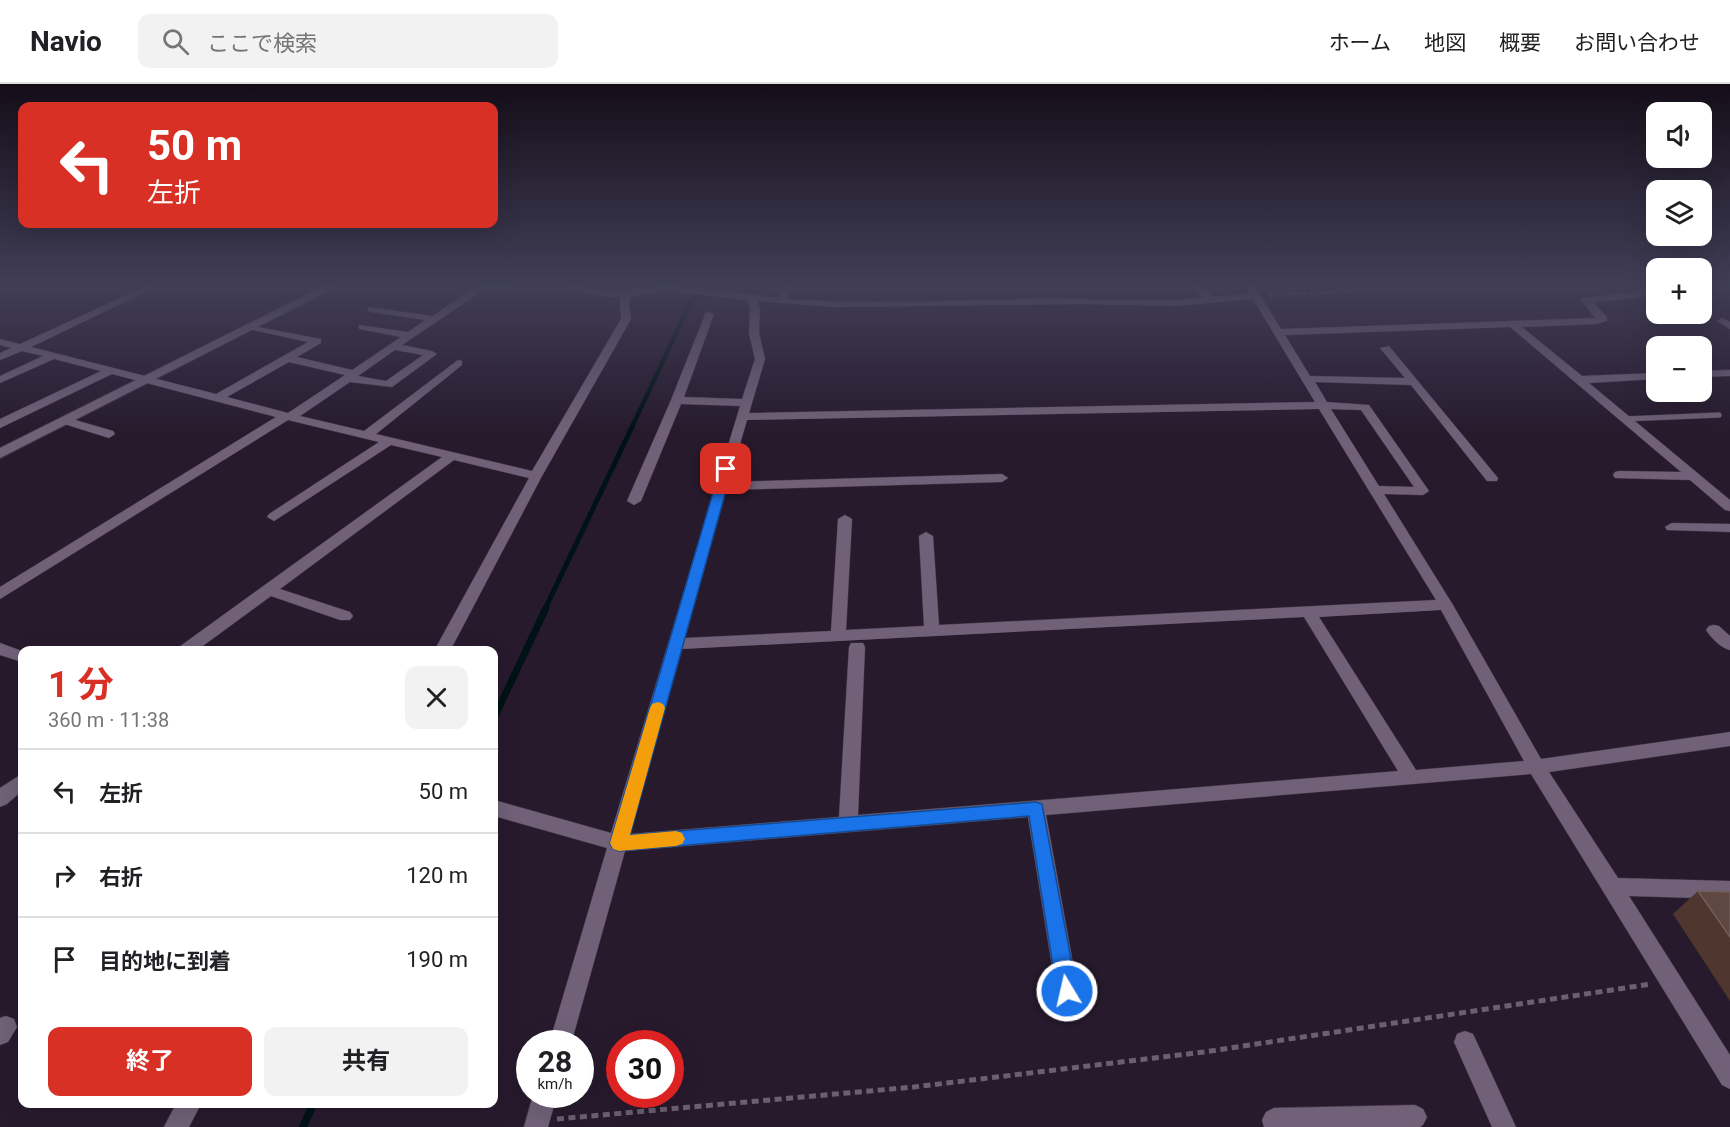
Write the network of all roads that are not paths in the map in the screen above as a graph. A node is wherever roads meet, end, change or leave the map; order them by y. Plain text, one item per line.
1 (51, 334) edge
2 (239, 334) edge
3 (285, 334) edge
4 (398, 334) edge
5 (413, 334) edge
6 (618, 334) edge
7 (702, 334) edge
8 (754, 334) edge
9 (1279, 334) edge
10 (1524, 334) edge
11 (410, 336) junction
12 (0, 342) edge
13 (22, 347) junction
14 (394, 347) junction
15 (1385, 348) dead end
16 (54, 355) junction
17 (0, 357) edge
18 (287, 358) junction
19 (458, 363) dead end
20 (112, 370) junction
21 (1730, 373) edge
22 (1712, 374) edge
23 (351, 376) junction
24 (1646, 377) edge
25 (148, 379) junction
26 (1308, 379) junction
27 (0, 380) edge
28 (1577, 380) junction
29 (1414, 382) junction
30 (218, 398) junction
31 (677, 400) junction
32 (747, 403) junction
33 (1324, 405) junction
34 (1719, 415) dead end
35 (288, 416) junction
36 (742, 417) junction
37 (1624, 419) junction
38 (65, 421) junction
39 (0, 424) edge
40 (109, 434) dead end
41 (367, 435) junction
42 (388, 441) junction
43 (0, 454) edge
44 (452, 456) junction
45 (1619, 475) dead end
46 (536, 476) junction
47 (1694, 476) junction
48 (1002, 478) dead end
49 (1492, 478) dead end
50 (721, 486) junction
51 (1376, 490) junction
52 (634, 501) dead end
53 (1730, 507) edge
54 (274, 518) dead end
55 (845, 519) dead end
56 (1672, 527) dead end
57 (1730, 528) edge
58 (926, 536) dead end
59 (269, 590) junction
60 (0, 594) edge
61 (1446, 605) junction
62 (1308, 612) junction
63 (345, 616) dead end
64 (1714, 630) dead end
65 (932, 631) junction
66 (838, 636) junction
67 (676, 644) junction
68 (1730, 645) edge
69 (192, 646) edge
70 (445, 646) edge
71 (857, 647) dead end
72 (0, 649) edge
73 (18, 656) edge
74 (1730, 739) edge
75 (1536, 767) junction
76 (1411, 777) junction
77 (18, 784) edge
78 (0, 799) edge
79 (498, 809) edge
80 (1036, 809) junction
81 (848, 824) junction
82 (619, 843) junction
83 (1612, 887) junction
84 (1730, 890) edge
85 (1067, 991) dead end
86 (564, 1030) edge
87 (1465, 1042) dead end
88 (1730, 1077) edge
89 (187, 1108) edge
90 (541, 1108) edge
91 (1416, 1117) dead end
92 (537, 1124) edge
93 (176, 1127) edge
94 (1276, 1127) edge
95 (1504, 1127) edge

1 - 13 street
2 - 25 street
3 - 18 street
4 - 11 street
5 - 11 street
6 - 46 street
7 - 31 street
8 - 32 street
9 - 26 street
10 - 28 street
11 - 14 street
12 - 13 street
13 - 16 street
13 - 17 street
14 - 23 street
14 - 23 street
15 - 29 street
16 - 20 street
16 - 27 street
18 - 23 street
18 - 30 street
19 - 41 street
20 - 25 street
20 - 39 street
21 - 22 street
23 - 35 street
24 - 28 street
25 - 30 street
25 - 38 street
26 - 29 street
26 - 33 street
28 - 37 street
29 - 49 street
30 - 35 street
31 - 32 street
31 - 52 street
32 - 36 street
33 - 36 street
33 - 51 street
33 - 51 street
34 - 37 lane
35 - 41 street
35 - 60 street
36 - 50 street
37 - 47 street
38 - 40 street
38 - 43 street
41 - 42 street
42 - 44 street
42 - 54 street
44 - 46 street
44 - 59 street
45 - 47 street
46 - 70 street
47 - 53 street
48 - 50 street
50 - 67 street
51 - 61 street
55 - 66 street
56 - 57 street
58 - 65 street
59 - 63 street
59 - 69 street
61 - 62 street
61 - 75 street
62 - 65 street
62 - 76 street
64 - 68 street
65 - 66 street
66 - 67 street
67 - 82 street
71 - 81 street
72 - 73 street
74 - 75 street
75 - 76 street
75 - 83 street
76 - 80 street
77 - 78 street
79 - 82 street
80 - 81 street
80 - 85 street
81 - 82 street
82 - 86 street
83 - 84 street
83 - 88 street
87 - 95 street
89 - 93 street
90 - 92 street
91 - 94 street

